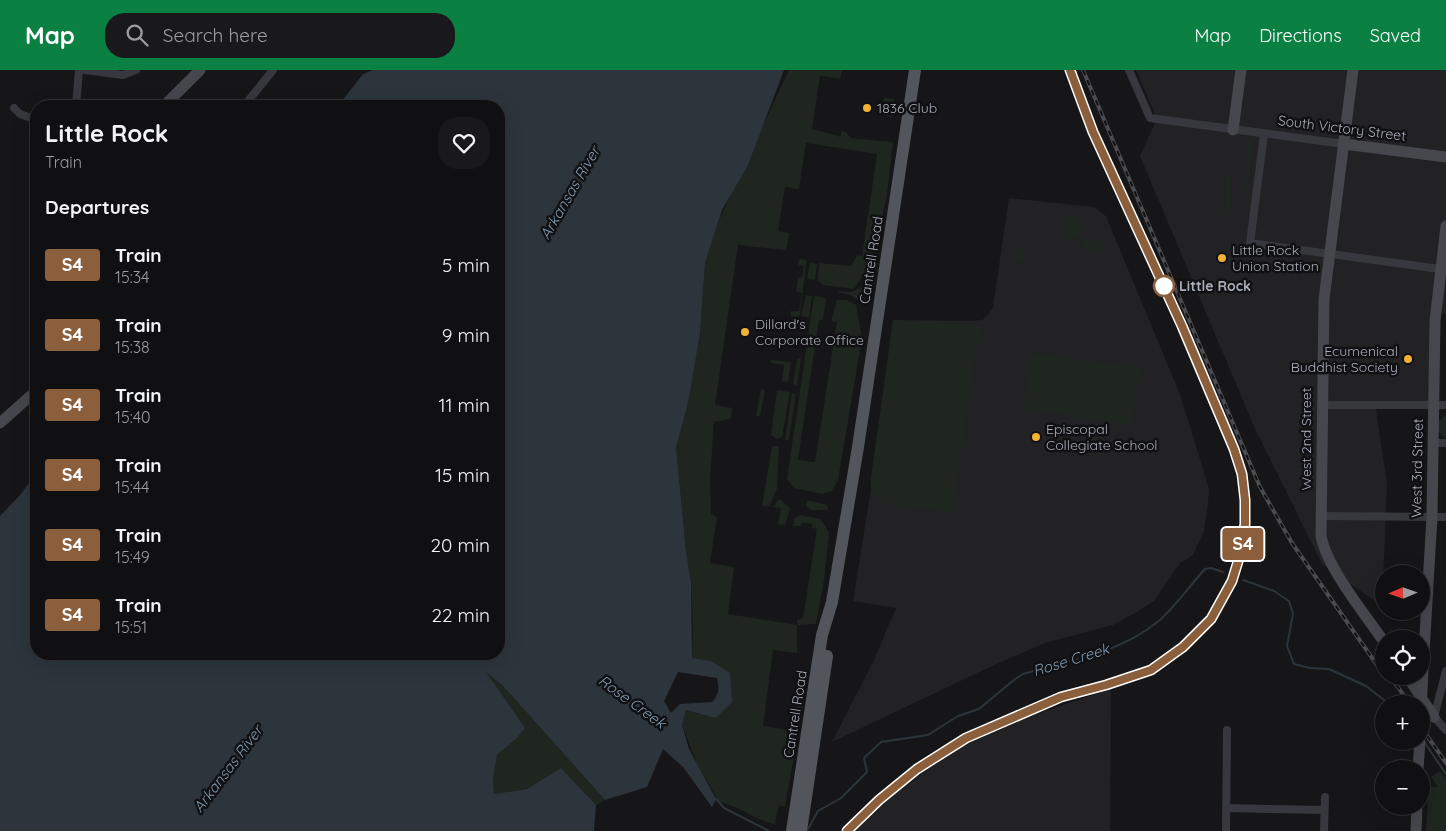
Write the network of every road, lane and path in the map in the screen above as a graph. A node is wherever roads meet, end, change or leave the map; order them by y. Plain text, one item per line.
1 (79, 70) edge
2 (85, 70) edge
3 (136, 70) edge
4 (200, 70) edge
5 (273, 70) edge
6 (915, 70) edge
7 (1129, 70) edge
8 (1241, 70) edge
9 (1353, 70) edge
10 (76, 100) edge
11 (170, 100) edge
12 (249, 100) edge
13 (14, 108) dead end
14 (30, 118) edge
15 (1234, 130) junction
16 (1264, 134) junction
17 (1344, 144) junction
18 (1446, 157) edge
19 (1446, 226) edge
20 (1330, 253) junction
21 (1440, 269) junction
22 (30, 396) edge
23 (1322, 405) junction
24 (1433, 405) junction
25 (1446, 405) edge
26 (0, 422) edge
27 (1433, 443) junction
28 (1446, 443) edge
29 (1321, 516) junction
30 (1432, 517) junction
31 (1446, 517) edge
32 (1376, 630) edge
33 (826, 636) junction
34 (1446, 671) edge
35 (1413, 685) edge
36 (1422, 695) edge
37 (1434, 717) junction
38 (1227, 730) dead end
39 (1446, 730) edge
40 (1325, 796) dead end
41 (1227, 808) junction
42 (1324, 810) junction
43 (1417, 815) edge
44 (792, 831) edge
45 (801, 831) edge
46 (1226, 831) edge
47 (1324, 831) edge
48 (1416, 831) edge

1 - 10 street
2 - 3 street
4 - 11 street
5 - 12 street
6 - 33 main road, Cantrell Road
7 - 15 street, South Victory Street
8 - 15 street
9 - 17 street, West 2nd Street
13 - 14 street
15 - 16 street, South Victory Street
16 - 17 street, South Victory Street
16 - 20 street
17 - 18 street, South Victory Street
17 - 20 street, West 2nd Street
19 - 21 street, West 3rd Street
20 - 21 street
20 - 23 street, West 2nd Street
21 - 24 street, West 3rd Street
22 - 26 street
23 - 24 street
23 - 29 street, West 2nd Street
24 - 25 street
24 - 27 street, West 3rd Street
27 - 28 street
27 - 30 street, West 3rd Street
29 - 30 street
29 - 32 street, West 2nd Street
30 - 31 street
30 - 36 street, West 3rd Street, bridge
33 - 44 main road, Cantrell Road
33 - 45 main road, Cantrell Road
34 - 37 street
35 - 37 street
37 - 39 street
38 - 41 street
40 - 42 street
41 - 42 street
41 - 46 street
42 - 47 street
43 - 48 street

